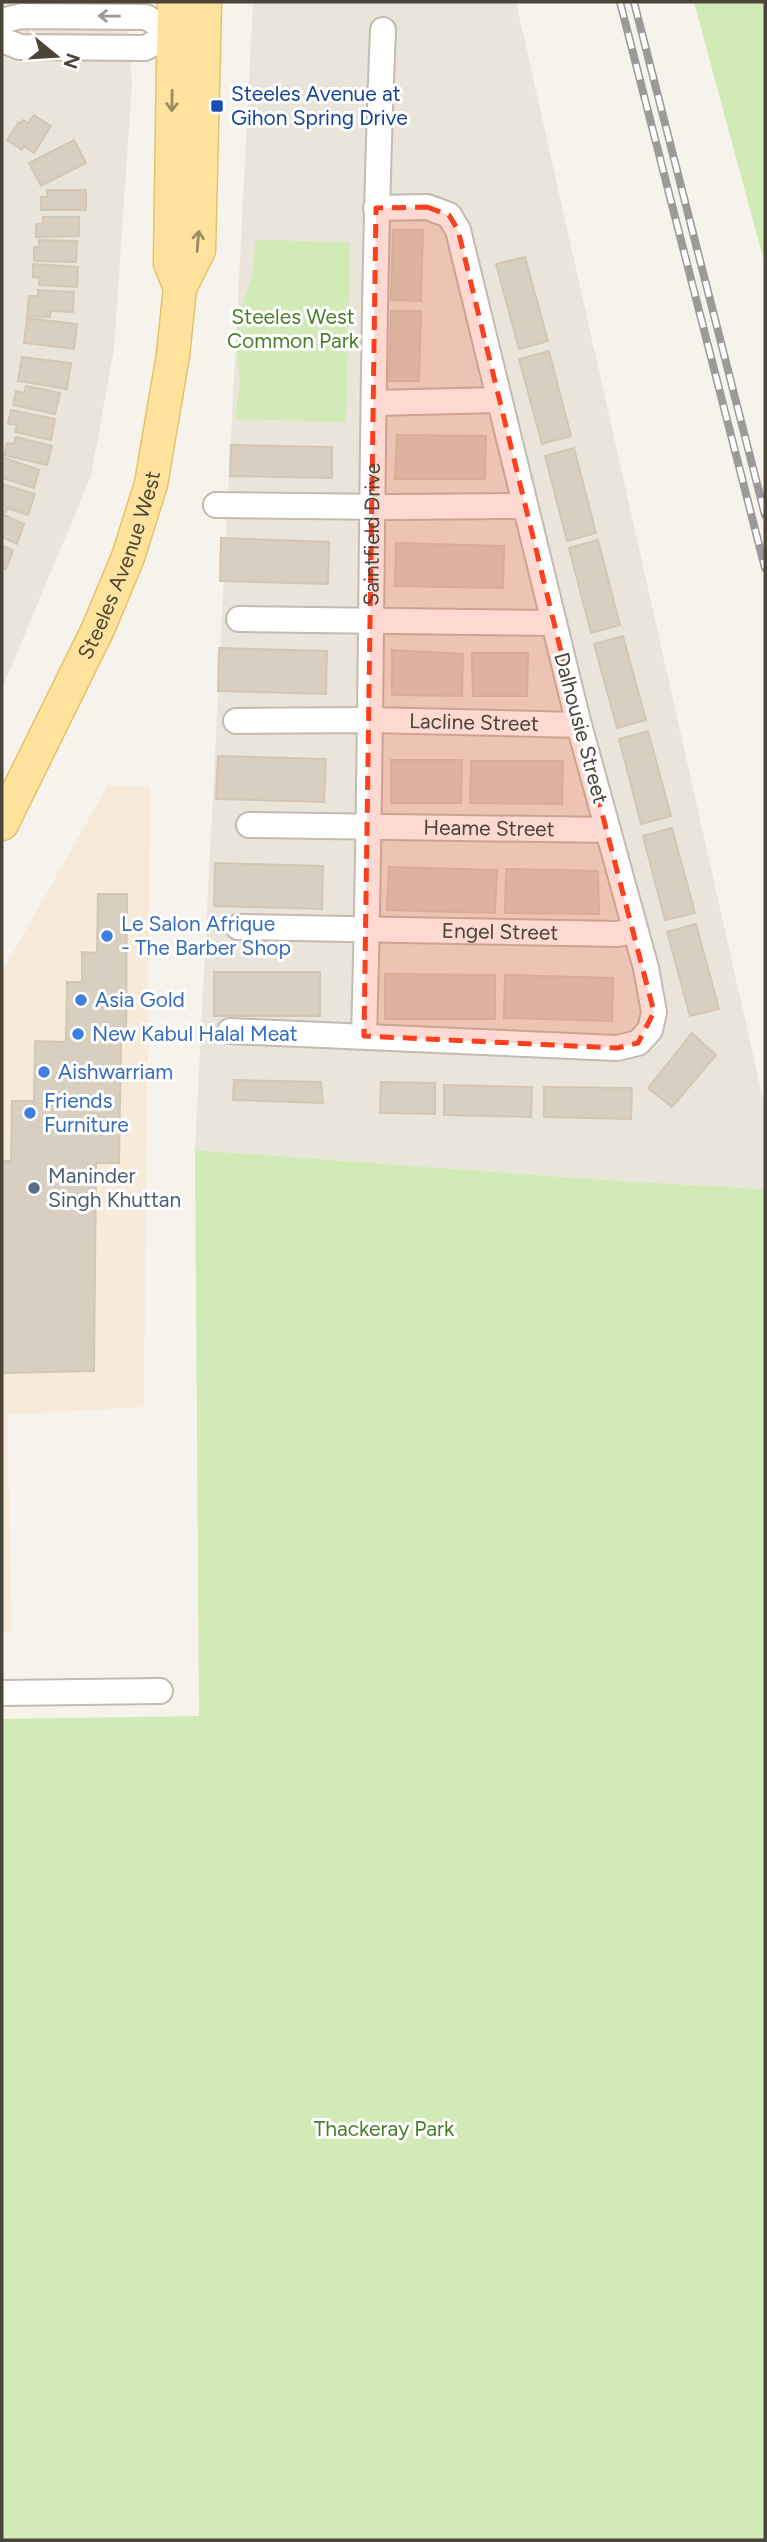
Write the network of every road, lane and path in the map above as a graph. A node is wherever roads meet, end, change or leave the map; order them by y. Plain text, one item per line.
1 (174, 2) edge
2 (205, 2) edge
3 (2, 21) edge
4 (383, 30) dead end
5 (173, 33) junction
6 (204, 34) junction
7 (2, 40) edge
8 (376, 208) junction
9 (180, 288) junction
10 (498, 400) junction
11 (375, 403) junction
12 (216, 505) dead end
13 (373, 506) junction
14 (525, 506) junction
15 (239, 620) dead end
16 (371, 620) junction
17 (554, 623) junction
18 (236, 720) dead end
19 (370, 720) junction
20 (579, 725) junction
21 (2, 824) edge
22 (249, 825) dead end
23 (369, 826) junction
24 (608, 830) junction
25 (238, 927) dead end
26 (367, 930) junction
27 (634, 930) junction
28 (230, 1031) dead end
29 (364, 1036) junction
30 (160, 1691) dead end
31 (2, 1693) edge

1 - 5 main road, Steeles Avenue West
2 - 6 main road, Steeles Avenue West
5 -> 3 street
4 - 8 street, Saintfield Drive
5 - 6 street
5 - 7 street
5 -> 9 main road, Steeles Avenue West
9 -> 6 main road, Steeles Avenue West
8 - 10 street, Dalhousie Street
8 - 11 street, Saintfield Drive
9 - 21 main road, Steeles Avenue West
10 - 11 street
10 - 14 street, Dalhousie Street
11 - 13 street, Saintfield Drive
12 - 13 street
13 - 14 street
13 - 16 street, Saintfield Drive
14 - 17 street, Dalhousie Street
15 - 16 street
16 - 17 street
16 - 19 street, Saintfield Drive
17 - 20 street, Dalhousie Street
18 - 19 street, Lacline Street
19 - 20 street, Lacline Street
19 - 23 street, Saintfield Drive
20 - 24 street, Dalhousie Street
22 - 23 street, Heame Street
23 - 24 street, Heame Street
23 - 26 street, Saintfield Drive
24 - 27 street, Dalhousie Street
25 - 26 street, Engel Street
26 - 27 street, Engel Street
26 - 29 street, Saintfield Drive
27 - 29 street, Dalhousie Street
28 - 29 street, Dalhousie Street
30 - 31 street

